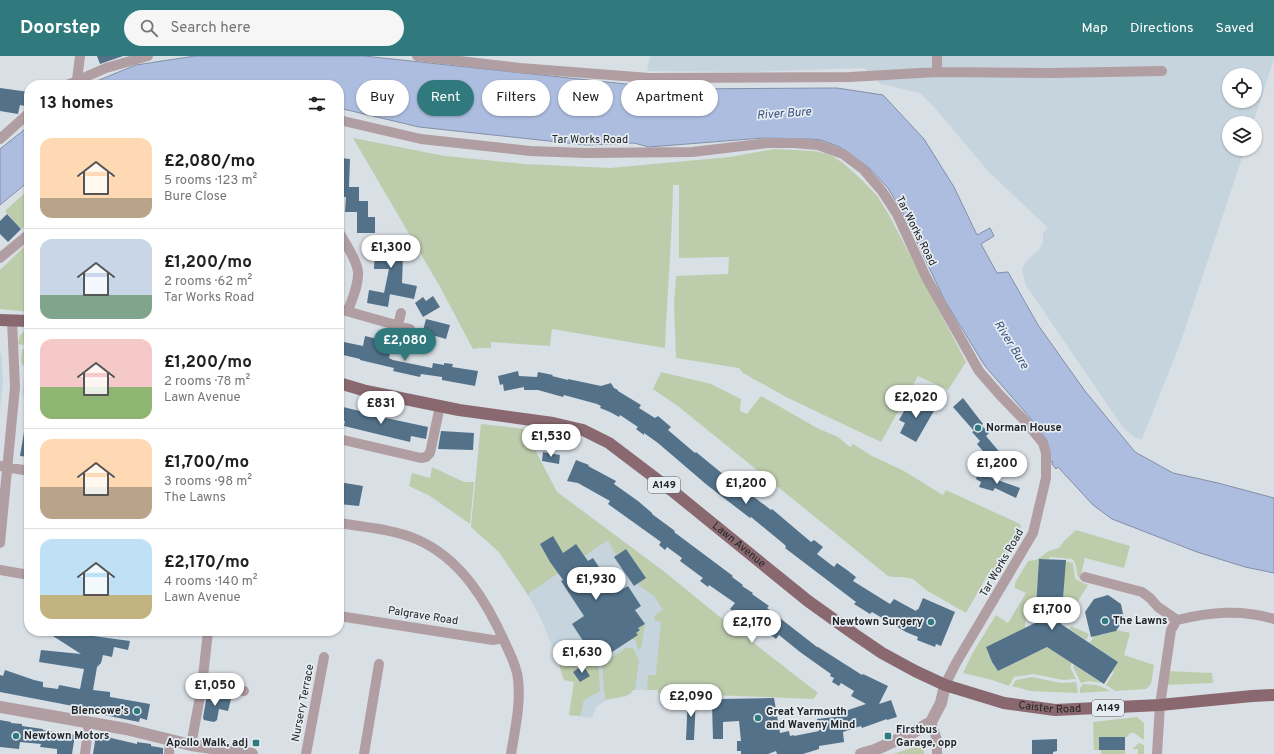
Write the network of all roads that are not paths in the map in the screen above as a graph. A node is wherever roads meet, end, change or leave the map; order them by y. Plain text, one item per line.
1 (80, 56) edge
2 (148, 56) edge
3 (417, 56) edge
4 (937, 56) edge
5 (1162, 71) dead end
6 (937, 72) junction
7 (77, 80) joint
8 (24, 117) edge
9 (344, 121) edge
10 (0, 139) edge
11 (24, 238) edge
12 (344, 241) edge
13 (0, 258) edge
14 (344, 310) edge
15 (401, 313) dead end
16 (0, 320) edge
17 (12, 320) junction
18 (24, 321) edge
19 (398, 325) junction
20 (410, 328) dead end
21 (344, 384) edge
22 (440, 406) junction
23 (344, 440) edge
24 (4, 467) edge
25 (24, 470) edge
26 (344, 524) edge
27 (0, 543) edge
28 (0, 570) edge
29 (24, 574) edge
30 (1085, 577) dead end
31 (344, 617) edge
32 (1274, 619) edge
33 (1177, 620) junction
34 (207, 636) edge
35 (503, 638) junction
36 (324, 657) dead end
37 (379, 664) dead end
38 (945, 685) junction
39 (202, 686) junction
40 (244, 691) dead end
41 (1274, 695) edge
42 (1160, 705) junction
43 (0, 707) edge
44 (89, 722) junction
45 (931, 722) junction
46 (170, 739) junction
47 (191, 745) junction
48 (875, 752) edge
49 (86, 754) edge
50 (169, 754) edge
51 (252, 754) edge
52 (306, 754) edge
53 (364, 754) edge
54 (511, 754) edge
55 (860, 754) edge
56 (937, 754) edge
57 (1157, 754) edge

1 - 7 street
2 - 7 street
3 - 6 street
4 - 6 street
5 - 6 street
8 - 10 street
9 - 38 street, Tar Works Road
11 - 13 street
12 - 14 street
14 - 19 street
15 - 19 street
16 - 17 main road
17 - 18 main road
17 - 24 street
19 - 20 street
21 - 22 main road, Lawn Avenue / A149
22 - 23 street
22 - 38 main road, Lawn Avenue / A149
24 - 25 street
24 - 27 street
26 - 35 street
28 - 29 street
30 - 33 street
31 - 35 street, Palgrave Road
32 - 33 street
33 - 42 street
34 - 39 street
35 - 54 street
36 - 52 street, Nursery Terrace
37 - 53 street
38 - 42 main road, Caister Road / A149
38 - 45 street
39 - 40 street
39 - 47 street
41 - 42 main road, Caister Road / A149
42 - 57 street
43 - 44 street
44 - 46 street
44 - 49 street
45 - 48 street
45 - 56 street
46 - 47 street
46 - 50 street
47 - 51 street
48 - 55 street

